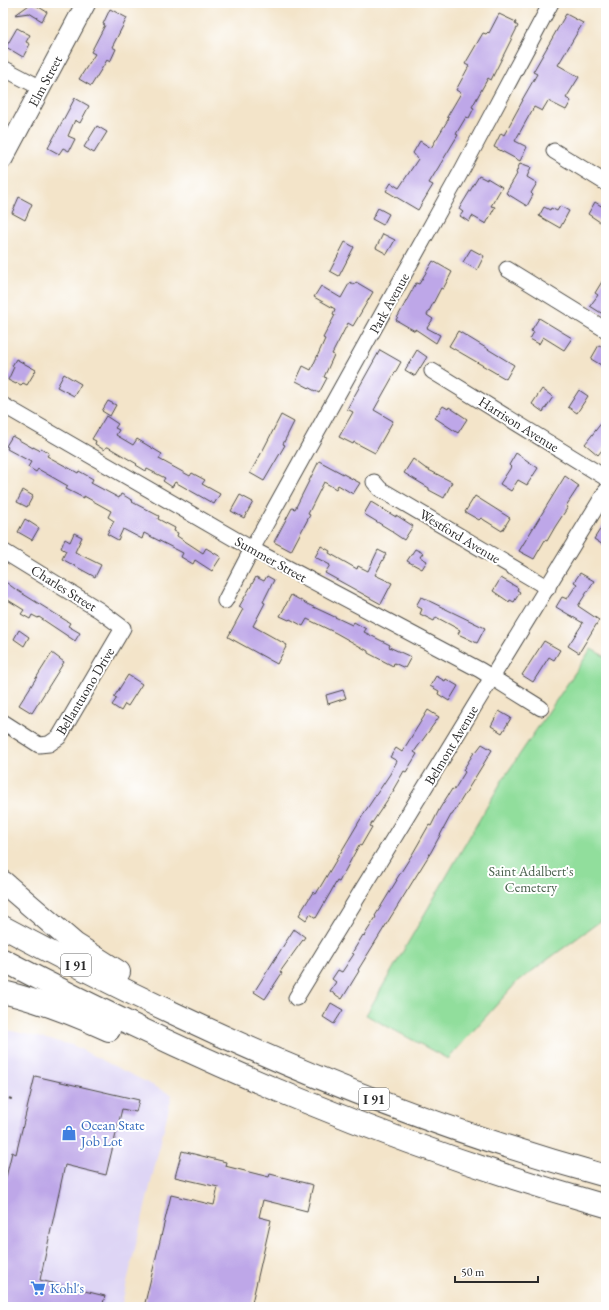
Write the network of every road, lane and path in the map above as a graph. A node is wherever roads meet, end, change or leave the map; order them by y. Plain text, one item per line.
1 (86, 3) edge
2 (550, 3) edge
3 (3, 68) edge
4 (41, 88) junction
5 (554, 151) dead end
6 (3, 159) edge
7 (606, 183) edge
8 (507, 269) dead end
9 (606, 330) edge
10 (432, 371) dead end
11 (3, 405) edge
12 (606, 478) edge
13 (374, 482) dead end
14 (606, 491) edge
15 (252, 549) junction
16 (3, 551) edge
17 (548, 588) junction
18 (225, 601) dead end
19 (123, 628) joint
20 (492, 678) junction
21 (541, 708) dead end
22 (3, 722) edge
23 (3, 882) edge
24 (3, 927) edge
25 (3, 960) edge
26 (3, 992) edge
27 (296, 998) dead end
28 (150, 1002) junction
29 (201, 1057) junction
30 (3, 1097) edge
31 (12, 1099) dead end
32 (606, 1176) edge
33 (606, 1206) edge

1 - 4 main road, Elm Street
2 - 15 street, Park Avenue
3 - 4 street
4 - 6 main road, Elm Street
5 - 7 street
8 - 9 street
10 - 12 street, Harrison Avenue
11 - 15 street, Summer Street
13 - 17 street, Westford Avenue
14 - 17 street, Belmont Avenue
15 - 18 street, Park Avenue
15 - 20 street, Summer Street
16 - 19 street, Charles Street
17 - 20 street, Belmont Avenue
19 - 22 street, Bellantuono Drive
20 - 21 street, Summer Street
20 - 27 street, Belmont Avenue
23 - 28 highway
24 - 28 highway, I 91
25 - 29 highway, I 91
26 - 29 highway
28 - 32 highway, I 91
29 - 33 highway, I 91
30 - 31 path

